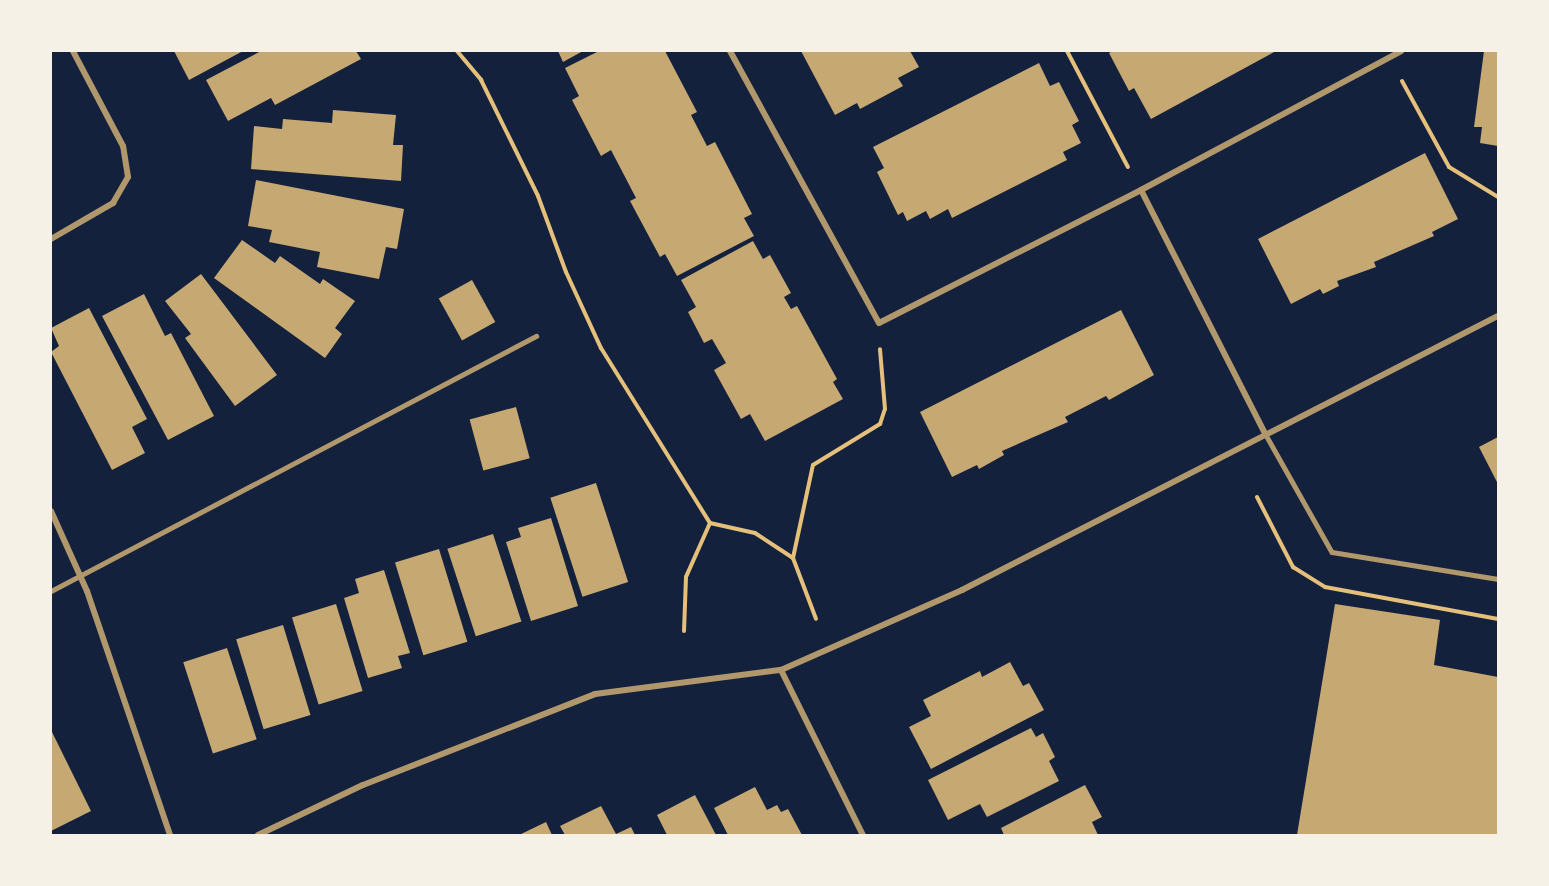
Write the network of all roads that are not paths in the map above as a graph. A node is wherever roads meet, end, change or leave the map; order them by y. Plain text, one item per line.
1 (73, 51) edge
2 (730, 51) edge
3 (1401, 51) edge
4 (1141, 190) junction
5 (51, 239) edge
6 (1498, 316) edge
7 (537, 336) dead end
8 (1266, 435) junction
9 (51, 511) edge
10 (80, 576) junction
11 (1498, 579) edge
12 (51, 591) edge
13 (781, 670) junction
14 (170, 835) edge
15 (258, 835) edge
16 (863, 835) edge

1 - 5 street
2 - 4 street
3 - 4 street
4 - 8 street
6 - 8 street
7 - 10 lane
8 - 11 lane
8 - 13 street
9 - 10 street
10 - 12 lane
10 - 14 street
13 - 15 street
13 - 16 street

